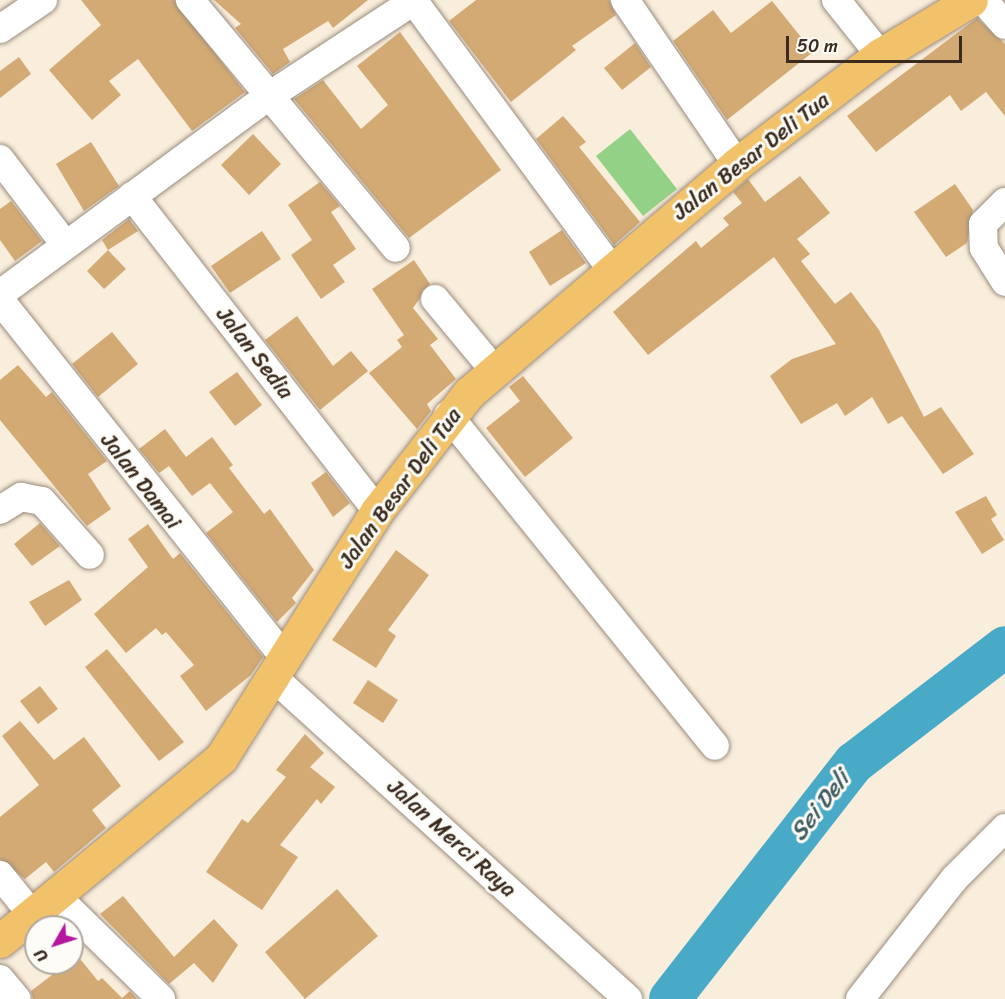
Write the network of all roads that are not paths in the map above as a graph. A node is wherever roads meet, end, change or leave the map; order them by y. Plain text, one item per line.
1 (43, 0) edge
2 (190, 0) edge
3 (414, 0) edge
4 (626, 0) edge
5 (836, 0) edge
6 (971, 0) edge
7 (984, 0) edge
8 (1005, 25) edge
9 (0, 29) edge
10 (880, 55) junction
11 (266, 98) junction
12 (0, 159) edge
13 (738, 164) junction
14 (132, 196) junction
15 (1005, 202) edge
16 (64, 243) junction
17 (396, 248) dead end
18 (611, 269) junction
19 (1005, 282) edge
20 (0, 294) edge
21 (435, 299) dead end
22 (0, 300) edge
23 (494, 369) junction
24 (448, 415) junction
25 (0, 510) edge
26 (377, 512) junction
27 (90, 555) dead end
28 (280, 668) junction
29 (715, 747) dead end
30 (1005, 828) edge
31 (0, 875) edge
32 (45, 906) junction
33 (0, 941) edge
34 (0, 979) edge
35 (17, 999) edge
36 (162, 999) edge
37 (628, 999) edge
38 (860, 999) edge

1 - 9 street
2 - 11 street
3 - 11 street
3 - 18 street
4 - 13 street
5 - 10 street
6 - 10 main road, Jalan Besar Deli Tua
7 - 8 street
10 - 13 main road, Jalan Besar Deli Tua
11 - 14 street
11 - 17 street
12 - 16 street
13 - 18 main road, Jalan Besar Deli Tua
14 - 16 street
14 - 26 street, Jalan Sedia
15 - 19 street
16 - 20 street
18 - 23 main road, Jalan Besar Deli Tua
21 - 23 street
22 - 28 street, Jalan Damai
23 - 24 main road, Jalan Besar Deli Tua
24 - 26 main road, Jalan Besar Deli Tua
24 - 29 street
25 - 27 street
26 - 28 main road, Jalan Besar Deli Tua
28 - 32 main road, Jalan Besar Deli Tua
28 - 37 street, Jalan Merci Raya
30 - 38 street
31 - 32 street
32 - 33 main road, Jalan Besar Deli Tua
32 - 36 street
34 - 35 street

